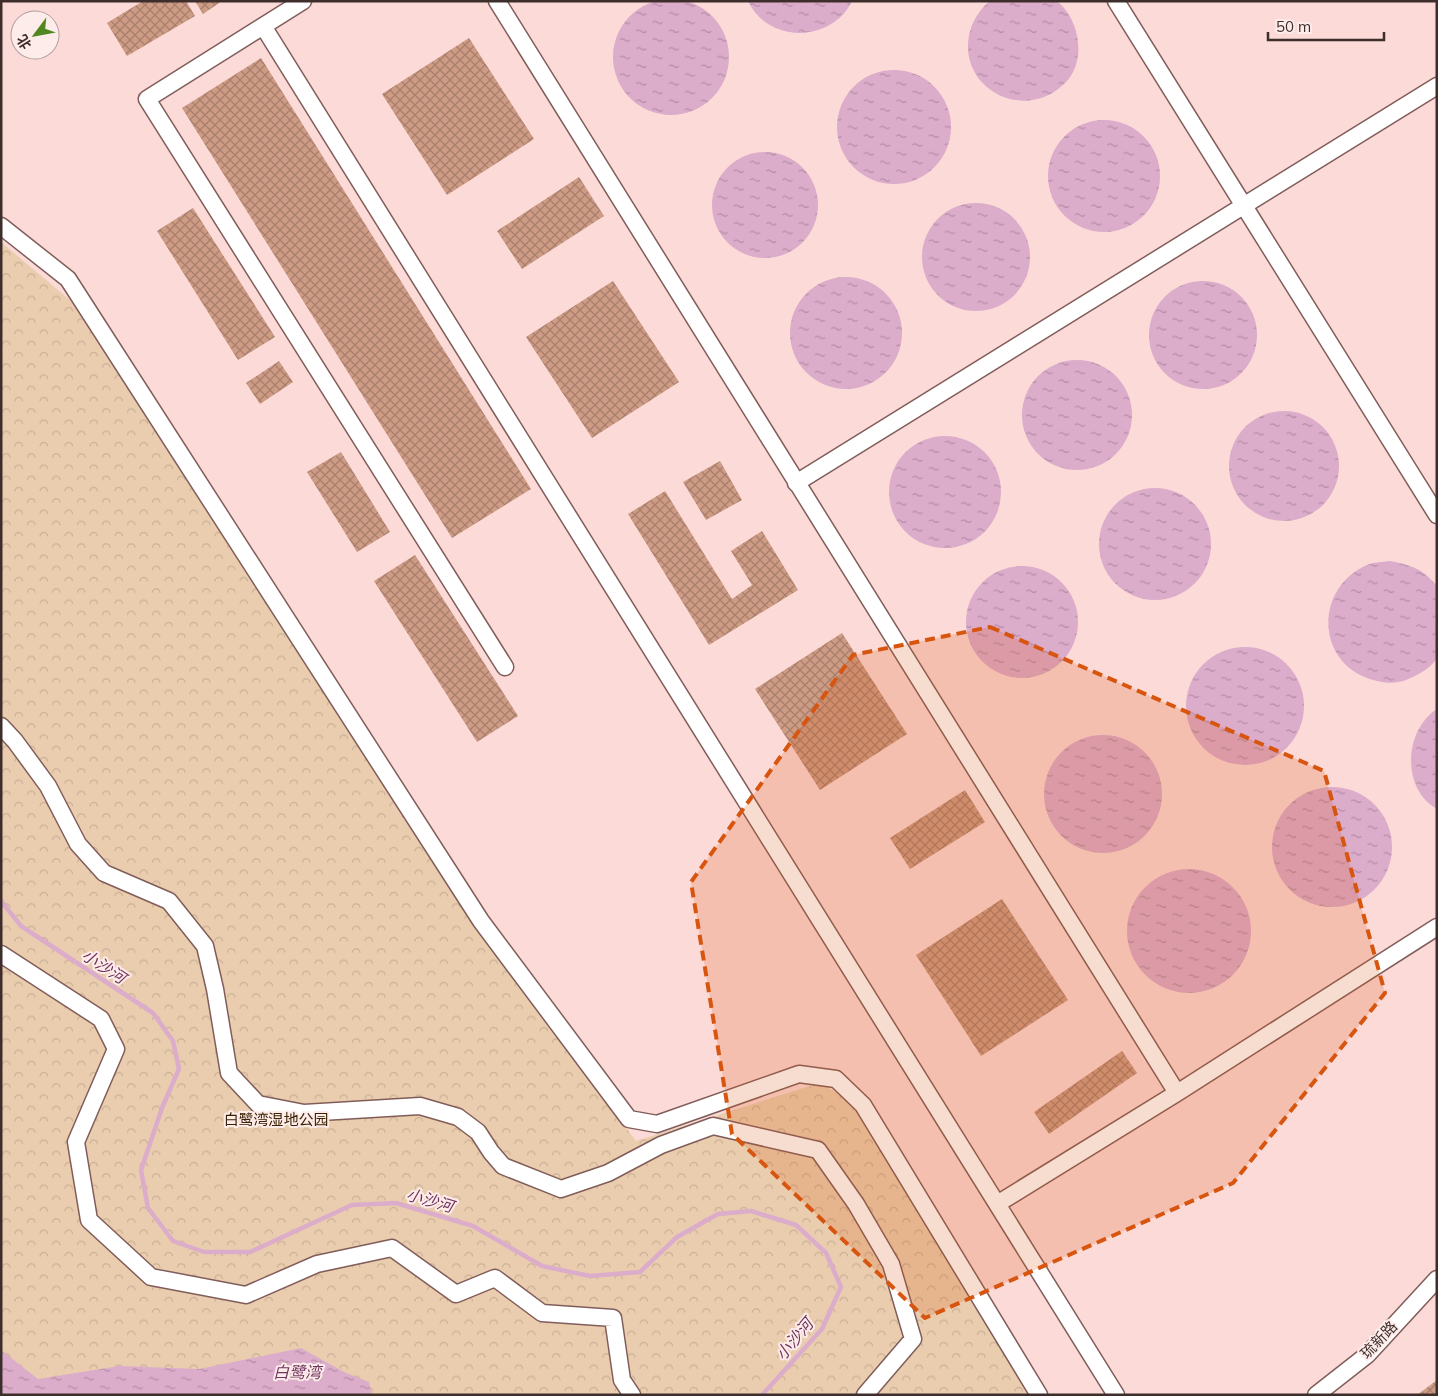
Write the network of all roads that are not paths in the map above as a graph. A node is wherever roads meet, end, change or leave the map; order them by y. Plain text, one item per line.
1 (303, 1) edge
2 (497, 1) edge
3 (1116, 1) edge
4 (262, 26) junction
5 (1437, 86) edge
6 (1245, 205) junction
7 (1, 226) edge
8 (796, 483) junction
9 (1437, 515) edge
10 (505, 667) dead end
11 (1, 726) edge
12 (1437, 927) edge
13 (1, 954) edge
14 (1177, 1093) junction
15 (997, 1204) junction
16 (1437, 1278) edge
17 (632, 1395) edge
18 (865, 1395) edge
19 (1039, 1395) edge
20 (1116, 1395) edge
21 (1316, 1395) edge

1 - 4 street
2 - 8 street
3 - 6 street
4 - 10 street
4 - 15 street
5 - 6 street
6 - 8 street
6 - 9 street
7 - 19 street
8 - 14 street
11 - 18 street
12 - 14 street
13 - 17 street
14 - 15 street
15 - 20 street
16 - 21 street, 琉新路

